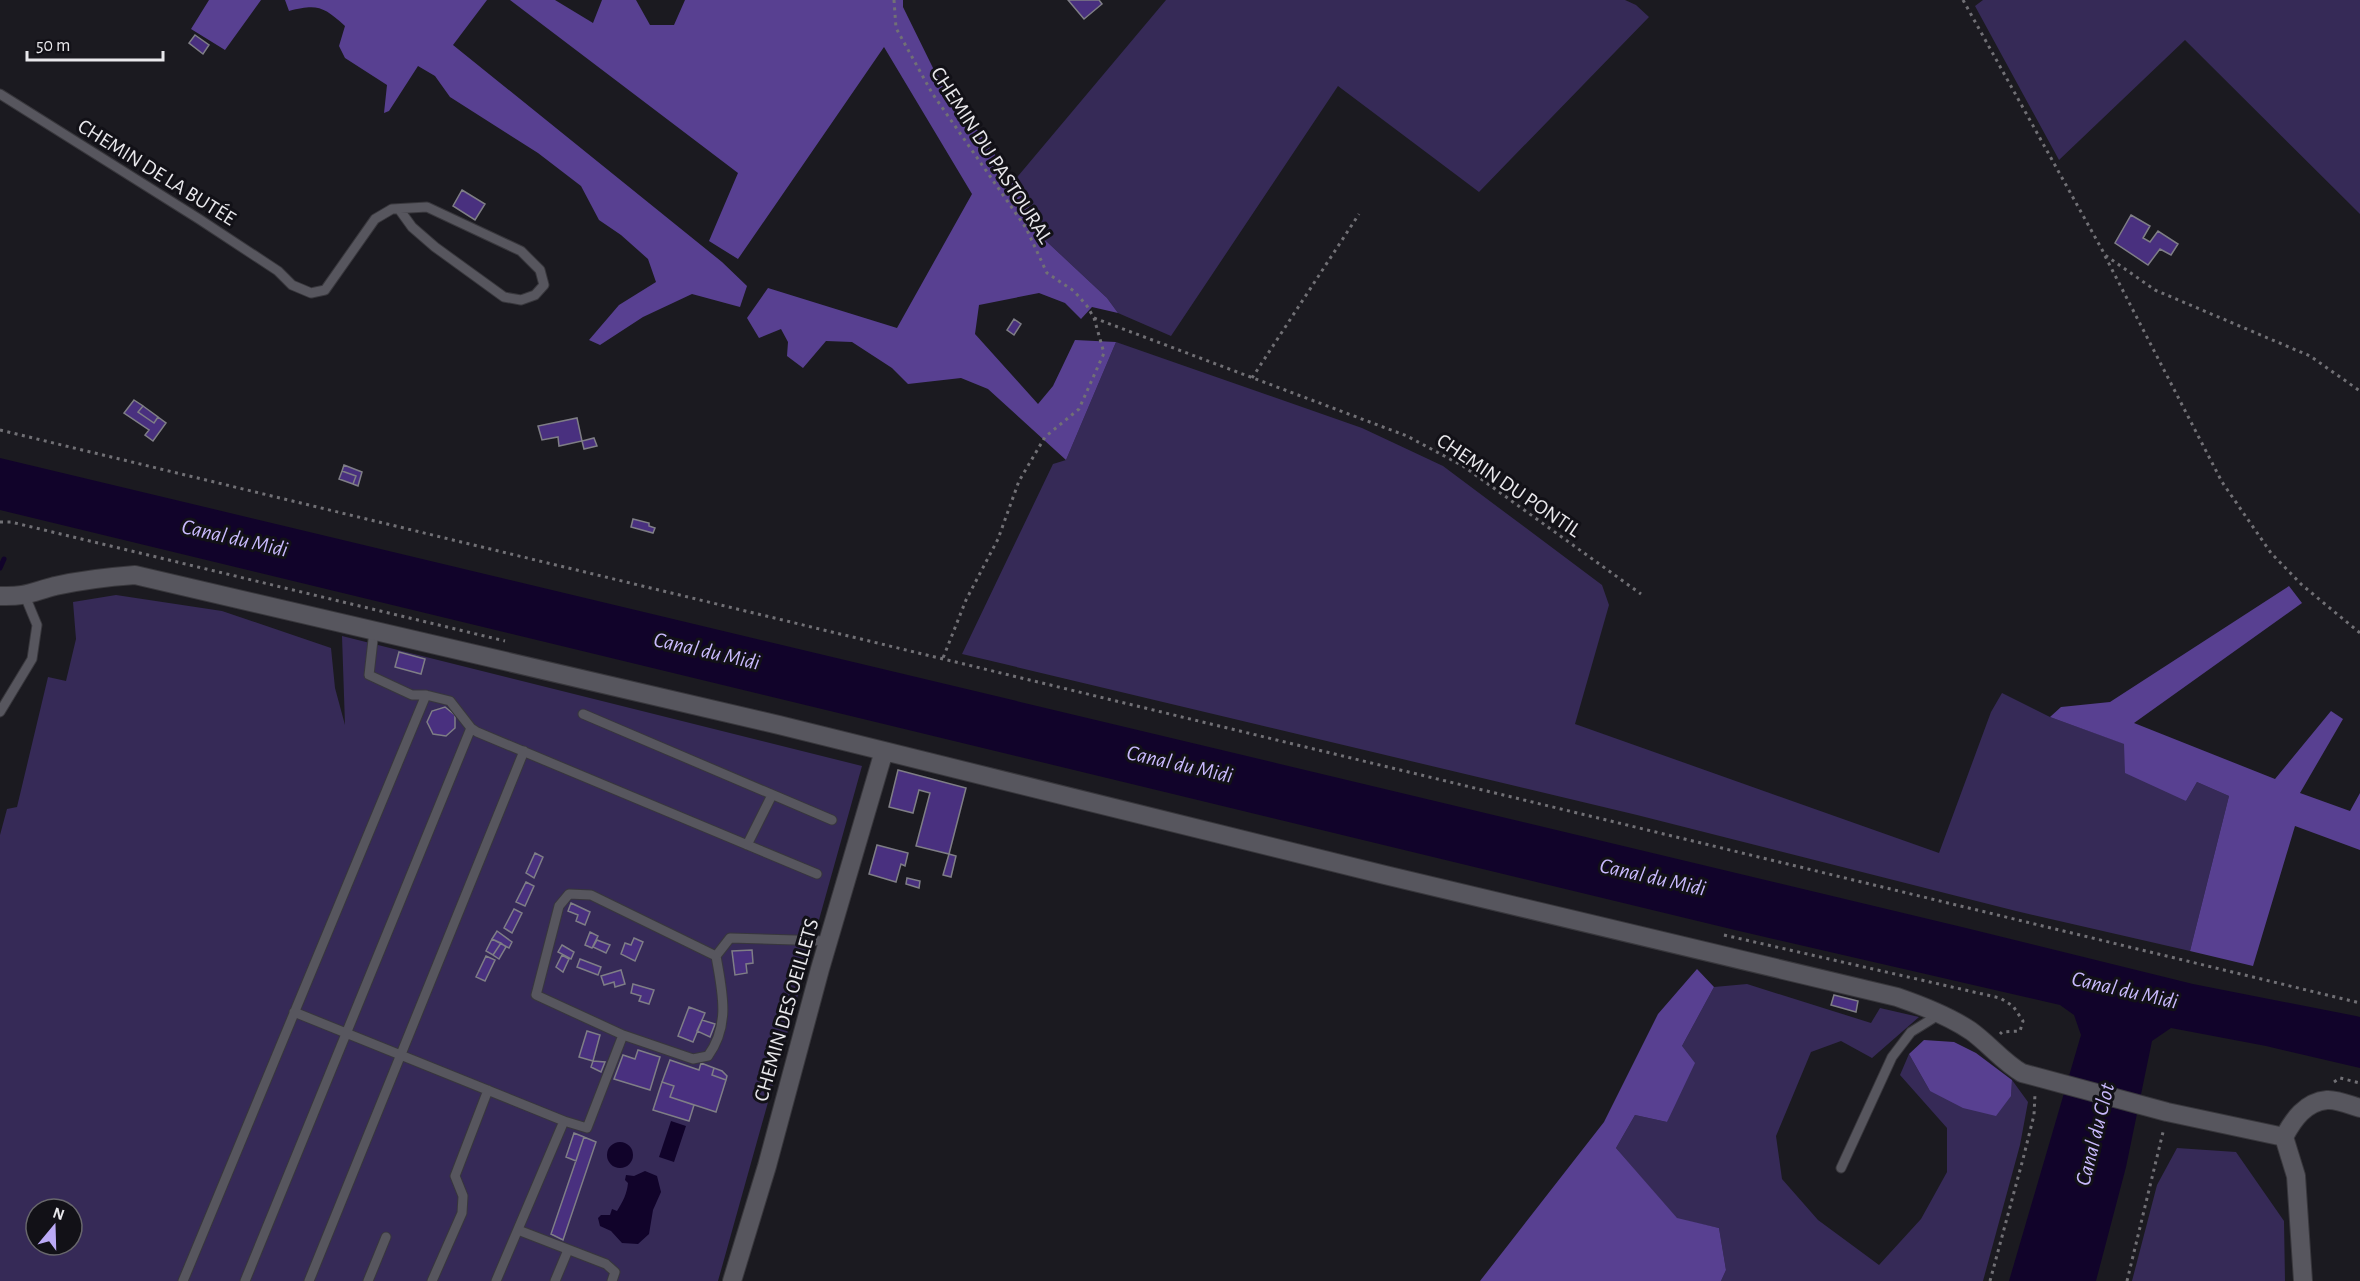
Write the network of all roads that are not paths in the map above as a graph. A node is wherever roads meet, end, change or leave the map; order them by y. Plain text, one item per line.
1 (0, 94) edge
2 (399, 209) junction
3 (1, 596) edge
4 (25, 596) junction
5 (374, 631) junction
6 (426, 695) junction
7 (0, 712) edge
8 (583, 714) dead end
9 (471, 728) junction
10 (524, 751) junction
11 (884, 751) junction
12 (772, 795) junction
13 (832, 820) dead end
14 (747, 845) junction
15 (817, 874) dead end
16 (828, 941) junction
17 (716, 956) junction
18 (294, 1012) junction
19 (1940, 1014) junction
20 (346, 1033) junction
21 (623, 1035) junction
22 (400, 1055) junction
23 (488, 1090) junction
24 (2360, 1108) edge
25 (564, 1121) junction
26 (2284, 1137) junction
27 (1841, 1168) dead end
28 (518, 1230) junction
29 (386, 1237) dead end
30 (568, 1250) junction
31 (183, 1281) edge
32 (245, 1281) edge
33 (309, 1281) edge
34 (368, 1281) edge
35 (432, 1281) edge
36 (496, 1281) edge
37 (555, 1281) edge
38 (612, 1281) edge
39 (732, 1281) edge
40 (2302, 1281) edge

1 - 2 lane, CHEMIN DE LA BUTÉE
2 - 2 lane
3 - 4 street
4 - 5 street
4 - 7 lane
5 - 6 lane
5 - 11 street
6 - 9 lane
6 - 18 lane
8 - 12 lane
9 - 10 lane
9 - 20 lane
10 - 14 lane
10 - 22 lane
11 - 16 street, CHEMIN DES OEILLETS
11 - 19 street
12 - 13 lane
12 - 14 lane
14 - 15 lane
16 - 17 lane
16 - 39 street, CHEMIN DES OEILLETS
17 - 21 lane
17 - 21 lane
18 - 20 lane
18 - 31 lane
19 - 26 street
19 - 27 lane
20 - 22 lane
20 - 32 lane
21 - 25 lane
22 - 23 lane
22 - 33 lane
23 - 25 lane
23 - 35 lane
24 - 26 street
25 - 28 lane
26 - 40 street
28 - 30 lane
28 - 36 lane
29 - 34 lane
30 - 37 lane
30 - 38 lane

